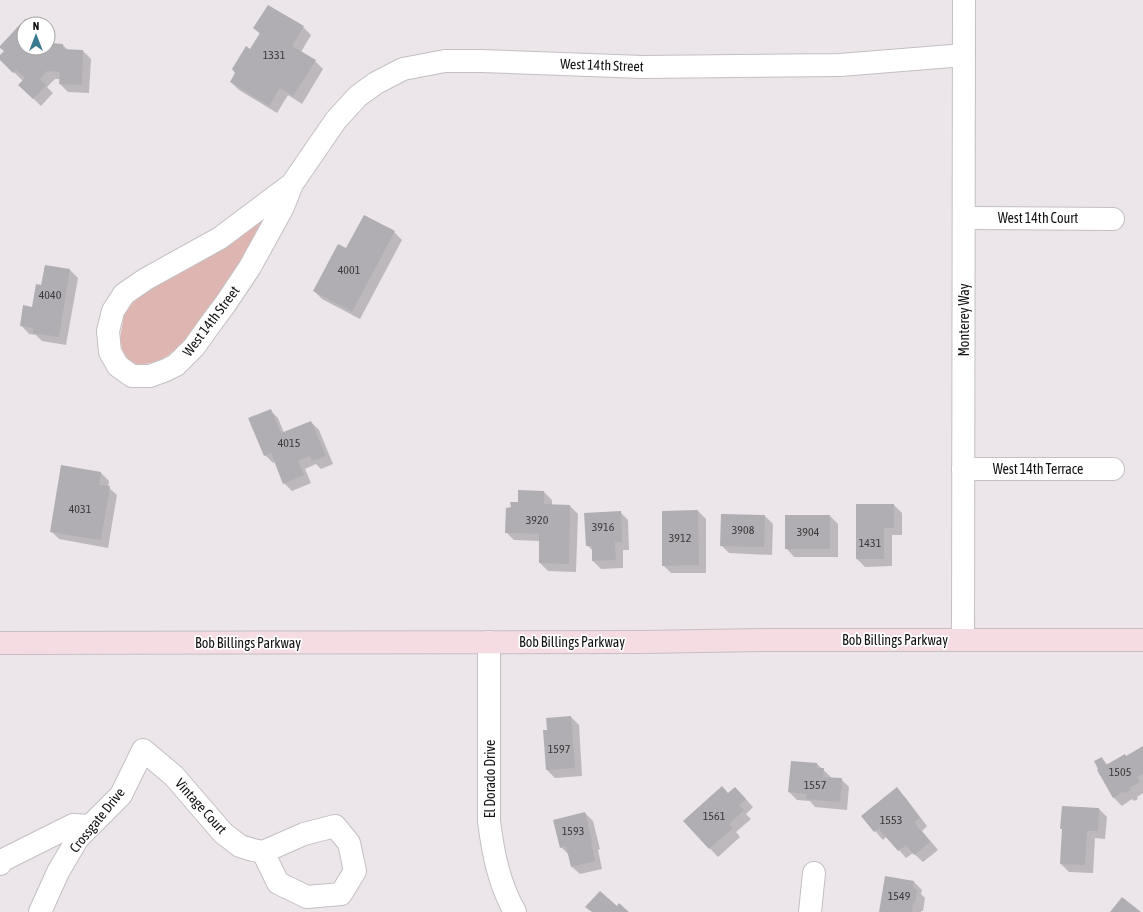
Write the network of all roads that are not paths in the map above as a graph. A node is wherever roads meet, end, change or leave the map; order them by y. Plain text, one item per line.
1 (964, 0) edge
2 (964, 55) junction
3 (292, 184) junction
4 (964, 218) junction
5 (1113, 218) dead end
6 (963, 468) junction
7 (1113, 469) dead end
8 (963, 640) junction
9 (1143, 640) edge
10 (490, 642) junction
11 (0, 643) edge
12 (144, 750) joint
13 (90, 826) junction
14 (263, 852) dead end
15 (0, 864) edge
16 (814, 873) dead end
17 (40, 912) edge
18 (515, 912) edge
19 (810, 912) edge

1 - 2 street, Monterey Way
2 - 3 street, West 14th Street
2 - 4 street, Monterey Way
3 - 3 street, West 14th Street
4 - 5 street, West 14th Court
4 - 6 street, Monterey Way
6 - 7 street, West 14th Terrace
6 - 8 street, Monterey Way
8 - 9 main road, Bob Billings Parkway
8 - 10 main road, Bob Billings Parkway
10 - 11 main road, Bob Billings Parkway
10 - 18 street, El Dorado Drive
12 - 13 street, Crossgate Drive
12 - 14 street, Vintage Court
13 - 15 street
13 - 17 street, Crossgate Drive
16 - 19 street

